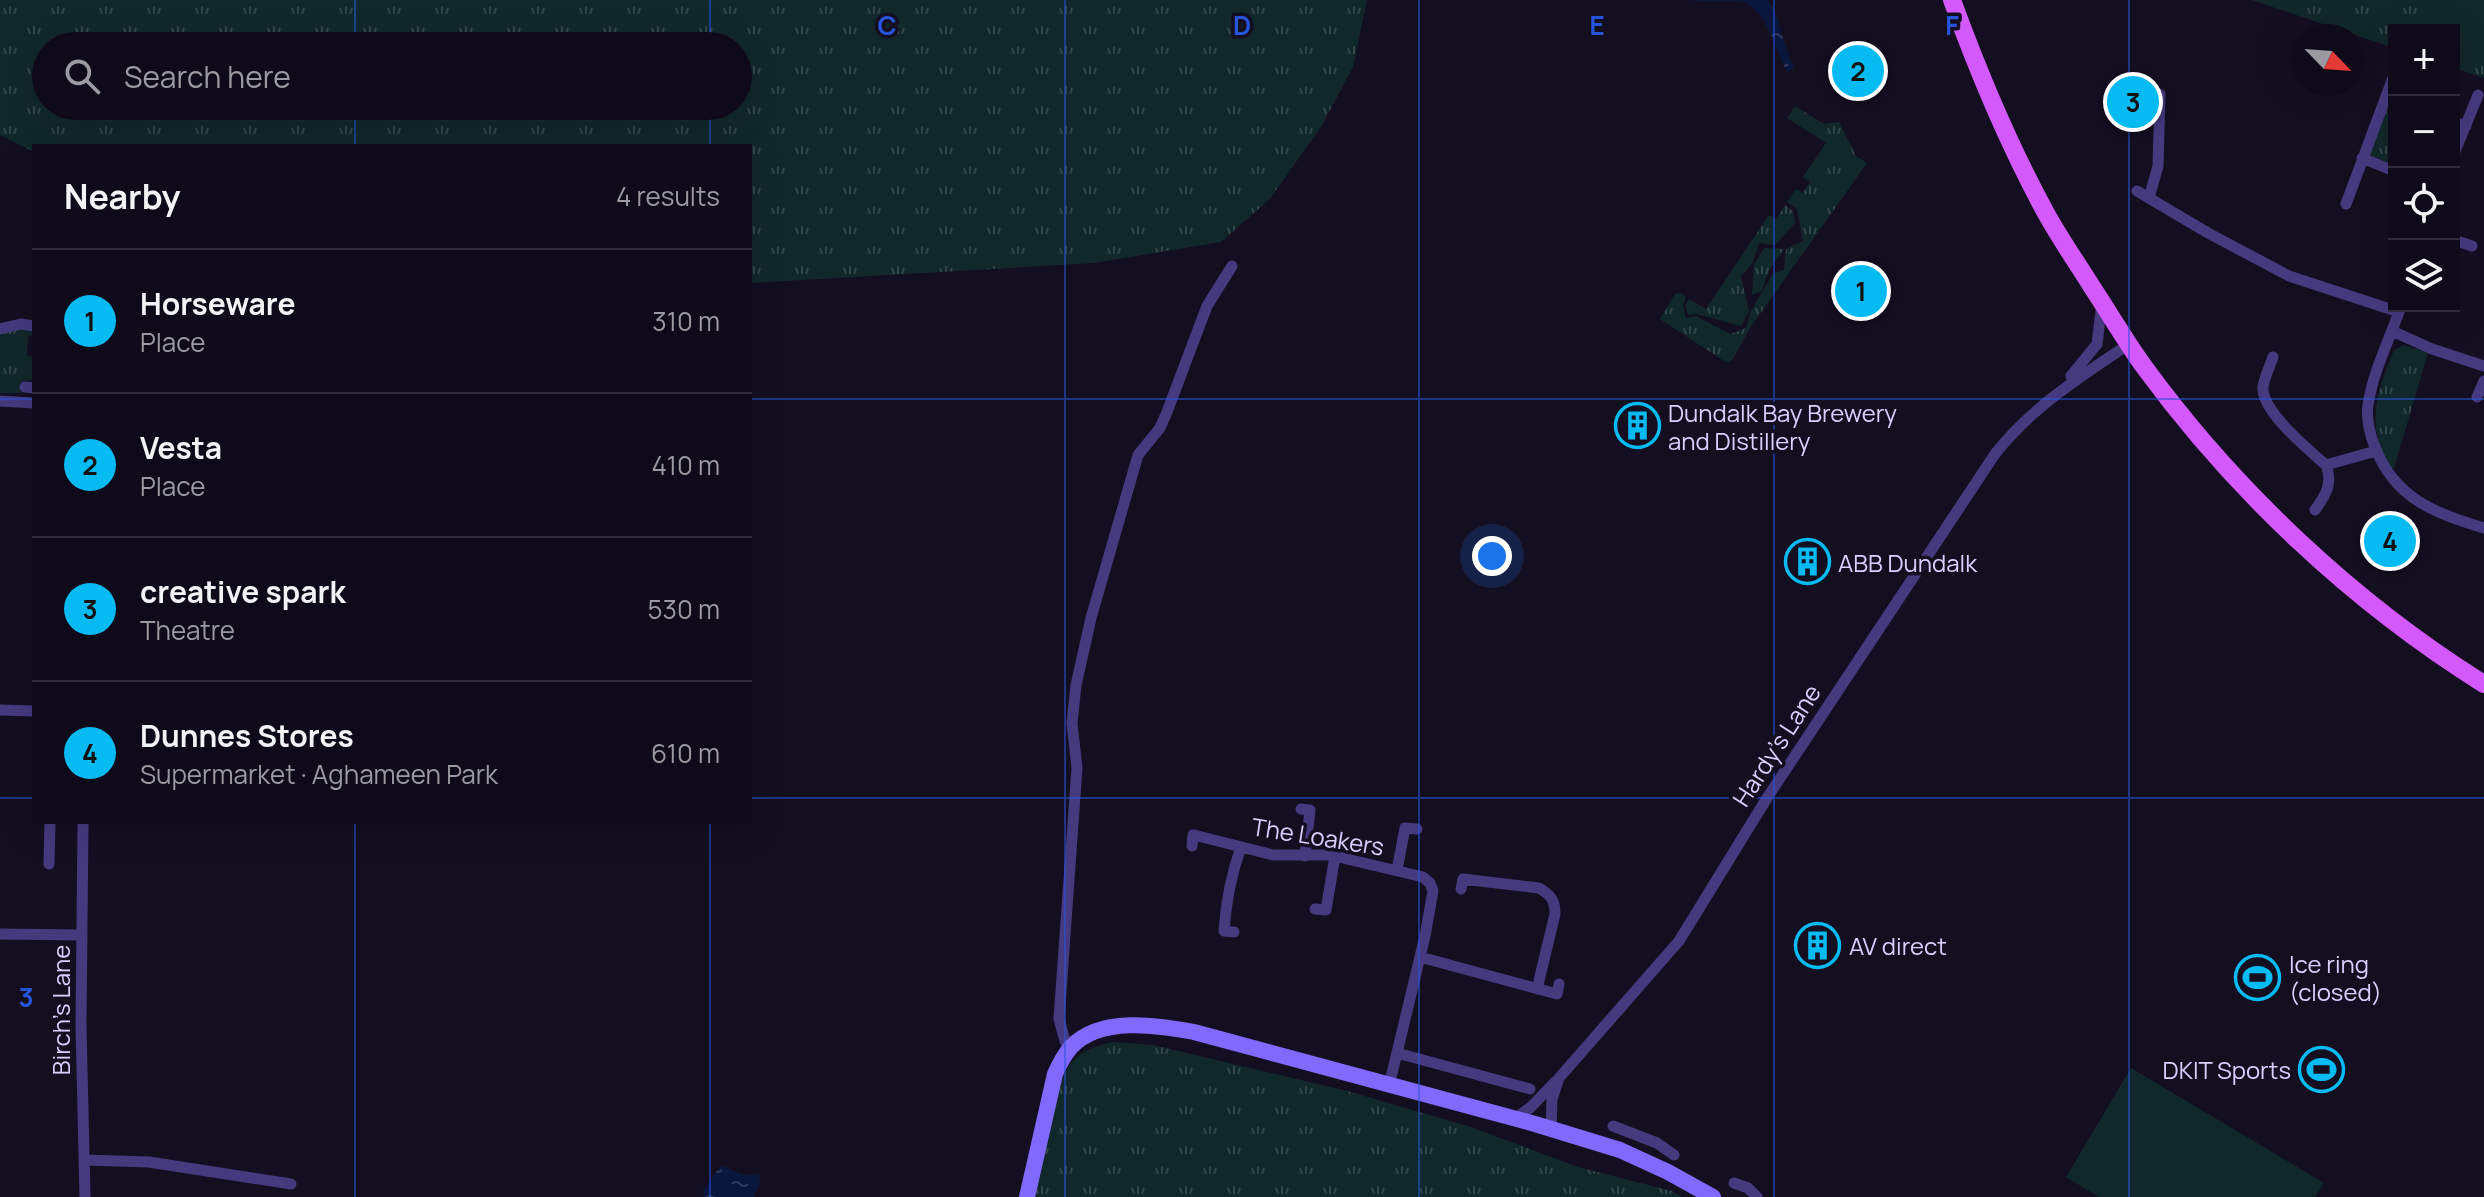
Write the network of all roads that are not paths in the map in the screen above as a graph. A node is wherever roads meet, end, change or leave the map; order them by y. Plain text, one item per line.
1 (1952, 0) edge
2 (2388, 91) edge
3 (2160, 94) dead end
4 (2478, 95) dead end
5 (2460, 124) edge
6 (2466, 126) junction
7 (2460, 140) edge
8 (2362, 158) junction
9 (2388, 169) edge
10 (2137, 191) dead end
11 (2149, 198) junction
12 (2346, 204) dead end
13 (2460, 242) edge
14 (2472, 246) dead end
15 (1232, 266) dead end
16 (2102, 303) junction
17 (2388, 306) edge
18 (2399, 312) edge
19 (32, 326) edge
20 (0, 329) edge
21 (2392, 331) junction
22 (2129, 344) junction
23 (2273, 357) dead end
24 (2484, 366) edge
25 (2484, 381) edge
26 (2057, 391) junction
27 (2477, 397) dead end
28 (0, 401) edge
29 (32, 403) edge
30 (2376, 451) junction
31 (2326, 465) junction
32 (2315, 510) dead end
33 (2484, 528) edge
34 (2484, 684) edge
35 (0, 710) edge
36 (32, 711) edge
37 (1301, 809) dead end
38 (50, 824) edge
39 (83, 824) edge
40 (1417, 829) dead end
41 (1192, 846) dead end
42 (1241, 847) junction
43 (1305, 856) junction
44 (1335, 856) junction
45 (49, 864) dead end
46 (1397, 870) junction
47 (1461, 889) dead end
48 (1315, 909) dead end
49 (1234, 932) dead end
50 (0, 934) edge
51 (82, 935) junction
52 (1420, 957) junction
53 (1559, 984) dead end
54 (1537, 989) junction
55 (1071, 1047) junction
56 (1397, 1053) junction
57 (1559, 1078) junction
58 (1389, 1086) junction
59 (1530, 1089) dead end
60 (1515, 1119) junction
61 (1613, 1126) dead end
62 (1551, 1129) junction
63 (1639, 1136) junction
64 (1628, 1154) junction
65 (1674, 1155) dead end
66 (84, 1160) junction
67 (1734, 1183) dead end
68 (291, 1184) dead end
69 (85, 1197) edge
70 (1027, 1197) edge
71 (1713, 1197) edge
72 (1757, 1197) edge

1 - 16 main road
2 - 8 street
3 - 11 street
4 - 6 street
5 - 6 street
6 - 7 street
8 - 9 street
8 - 12 street
10 - 11 street
11 - 17 street
13 - 14 street
15 - 55 street
16 - 22 main road
16 - 26 street, Hardy's Lane
18 - 21 street
19 - 20 street
21 - 24 street
21 - 30 street
22 - 26 street, Hardy's Lane
22 - 34 main road
23 - 31 street
25 - 27 street
26 - 57 street, Hardy's Lane
28 - 29 street
30 - 31 street
30 - 33 street
31 - 32 street
35 - 36 street
37 - 43 street
38 - 45 street
39 - 51 street, Birch's Lane
40 - 46 street
41 - 42 street, The Loakers
42 - 43 street, The Loakers
42 - 49 street
43 - 44 street, The Loakers
44 - 46 street, The Loakers
44 - 48 street
46 - 52 street, The Loakers
47 - 54 street
50 - 51 street
51 - 66 street, Birch's Lane
52 - 54 street
52 - 56 street, The Loakers
53 - 54 street
55 - 58 main road
55 - 70 main road
56 - 58 street, The Loakers
56 - 59 street
57 - 60 street, Hardy's Lane
57 - 62 street
58 - 60 main road
60 - 62 main road
61 - 63 street
62 - 64 main road
63 - 64 street
63 - 65 street
64 - 71 main road
66 - 68 street
66 - 69 street, Birch's Lane
67 - 72 street

